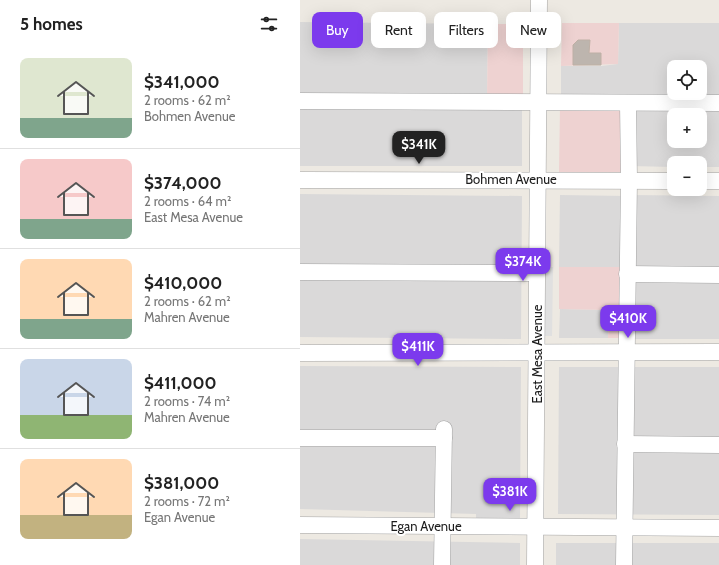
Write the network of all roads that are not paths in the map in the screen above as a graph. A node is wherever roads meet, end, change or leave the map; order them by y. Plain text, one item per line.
1 (539, 0) edge
2 (300, 101) edge
3 (538, 102) junction
4 (628, 103) junction
5 (719, 103) edge
6 (538, 179) junction
7 (300, 180) edge
8 (629, 180) junction
9 (667, 181) edge
10 (707, 181) edge
11 (719, 181) edge
12 (300, 272) edge
13 (537, 273) junction
14 (627, 274) junction
15 (719, 274) edge
16 (719, 352) edge
17 (300, 353) edge
18 (537, 353) junction
19 (626, 353) junction
20 (300, 438) edge
21 (625, 444) junction
22 (719, 445) edge
23 (300, 525) edge
24 (442, 526) junction
25 (535, 526) junction
26 (624, 527) junction
27 (719, 528) edge
28 (442, 565) edge
29 (535, 565) edge
30 (624, 565) edge

1 - 3 street, East Mesa Avenue
2 - 3 street
3 - 4 street
3 - 6 street, East Mesa Avenue
4 - 5 street
4 - 8 street
6 - 7 street, Bohmen Avenue
6 - 8 street, Bohmen Avenue
6 - 13 street, East Mesa Avenue
8 - 9 street, Bohmen Avenue
8 - 14 street
10 - 11 street
12 - 13 street
13 - 18 street, East Mesa Avenue
14 - 15 street
14 - 19 street
16 - 19 street
17 - 18 street
18 - 19 street
18 - 25 street, East Mesa Avenue
19 - 21 street
20 - 24 street
21 - 22 street
21 - 26 street
23 - 24 street, Egan Avenue
24 - 25 street, Egan Avenue
24 - 28 street
25 - 26 street, Egan Avenue
25 - 29 street, East Mesa Avenue
26 - 27 street, Egan Avenue
26 - 30 street

